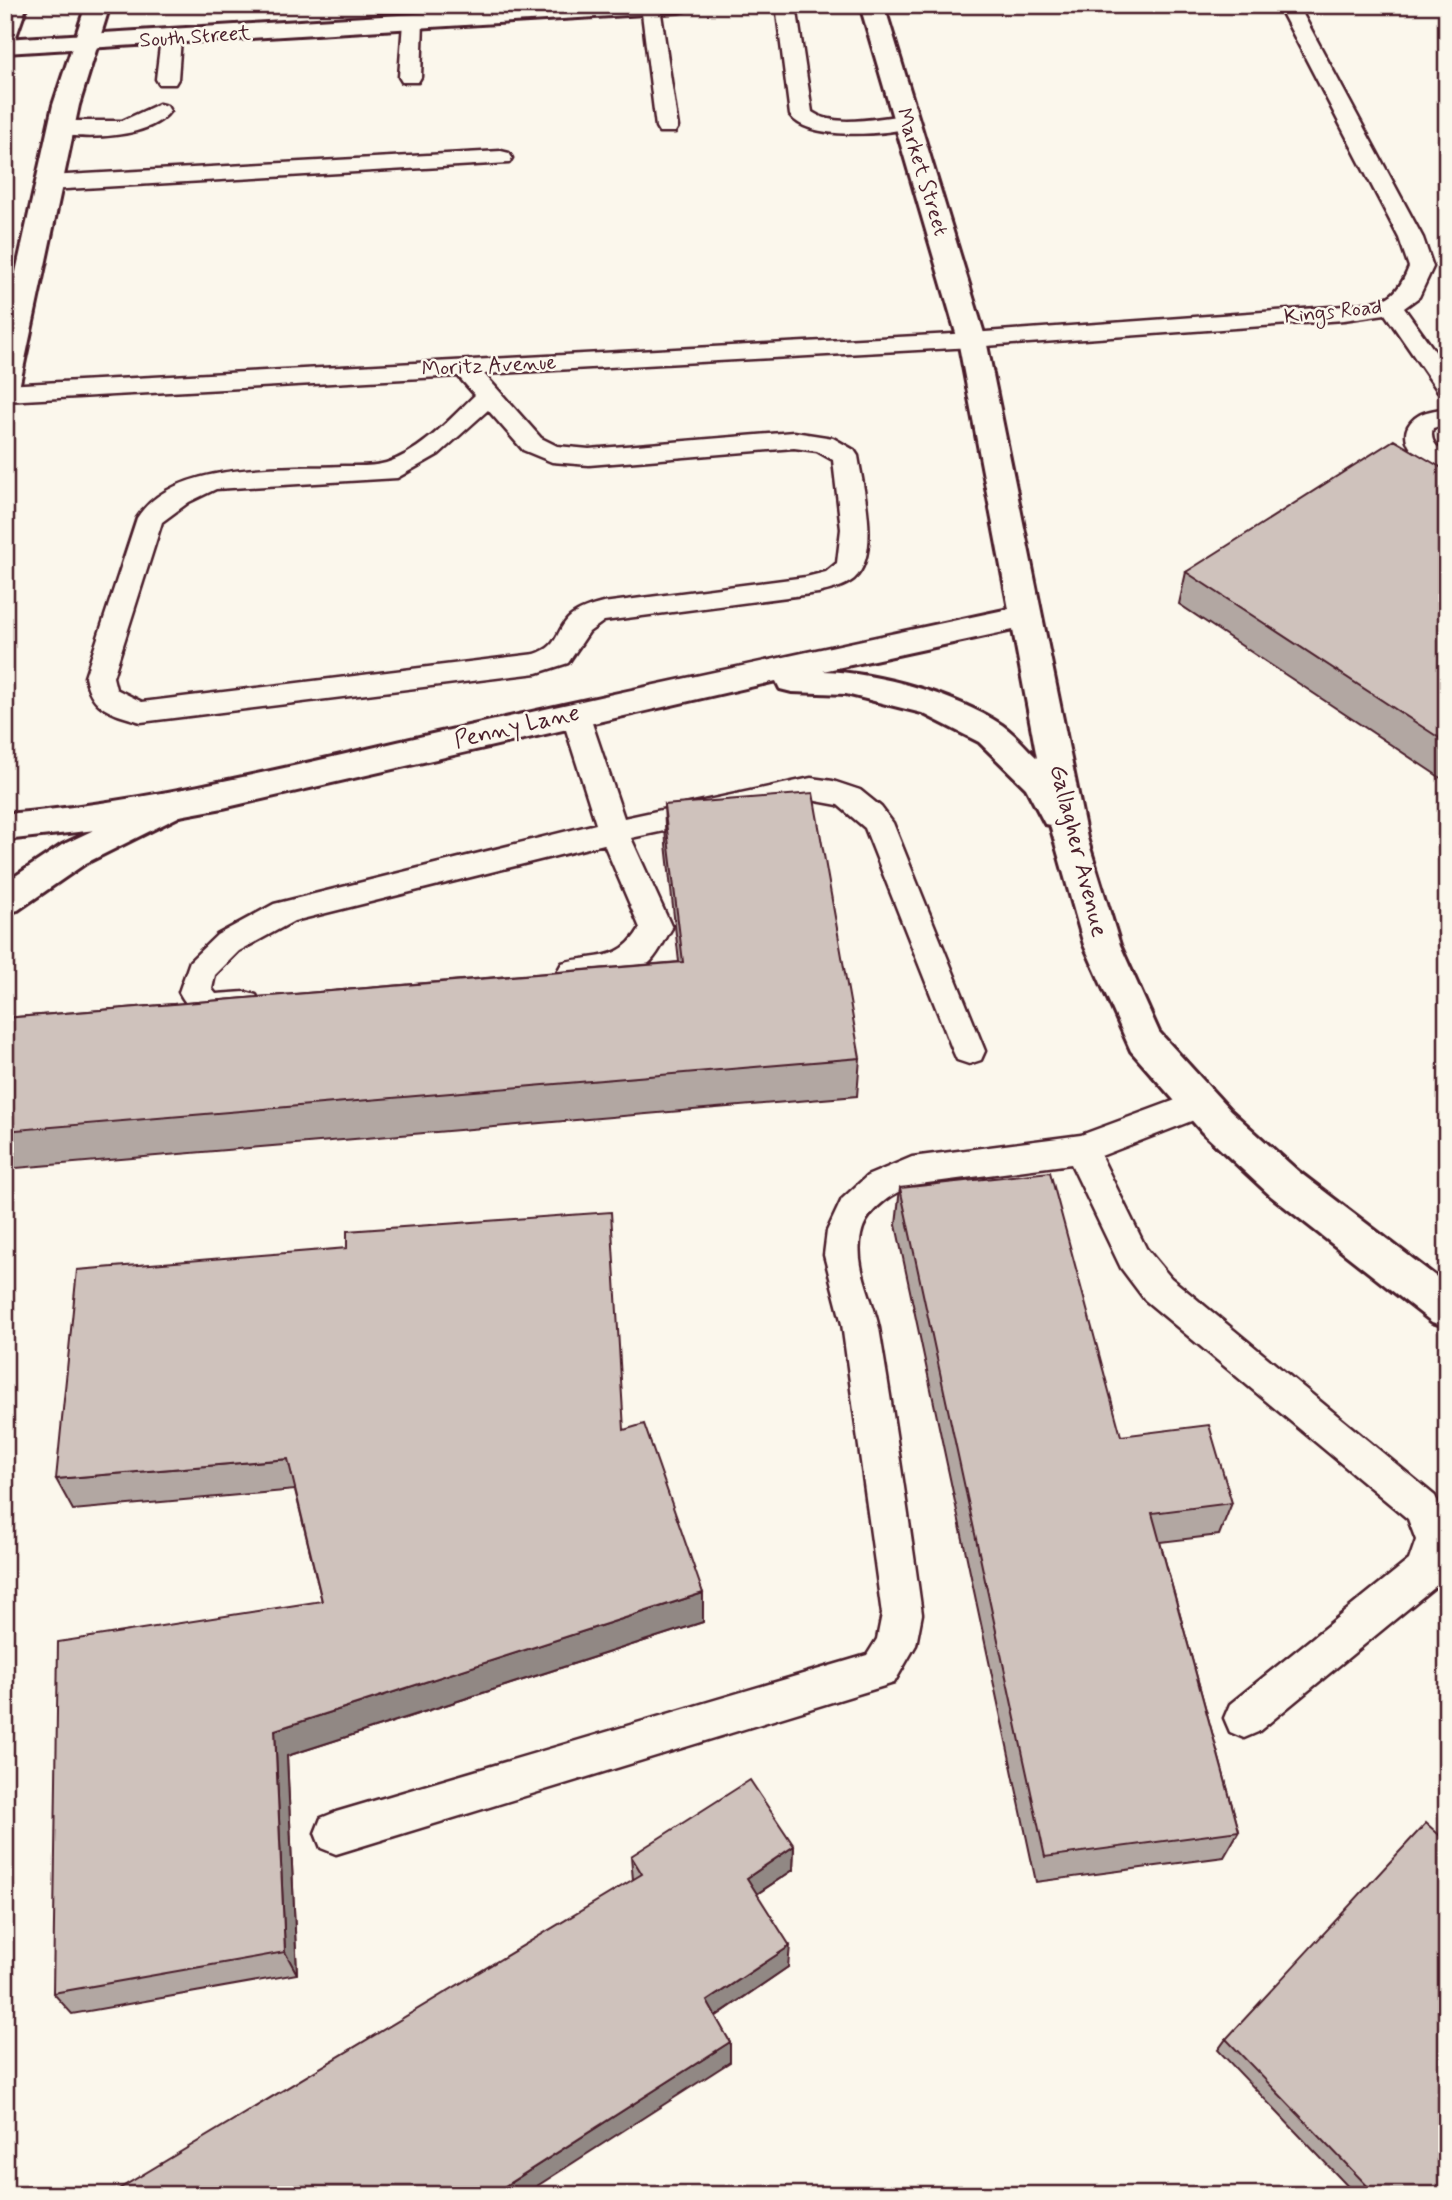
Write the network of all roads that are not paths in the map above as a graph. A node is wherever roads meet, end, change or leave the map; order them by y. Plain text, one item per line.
1 (15, 5) edge
2 (97, 5) edge
3 (678, 5) edge
4 (786, 5) edge
5 (872, 5) edge
6 (1288, 5) edge
7 (650, 7) junction
8 (413, 22) junction
9 (5, 37) edge
10 (172, 38) junction
11 (87, 44) junction
12 (5, 46) edge
13 (410, 77) dead end
14 (167, 79) dead end
15 (159, 111) dead end
16 (906, 122) junction
17 (667, 127) dead end
18 (61, 128) junction
19 (501, 158) dead end
20 (49, 183) junction
21 (1391, 306) junction
22 (972, 340) junction
23 (465, 368) junction
24 (1444, 383) edge
25 (5, 391) edge
26 (489, 395) junction
27 (1437, 419) edge
28 (1447, 465) edge
29 (1027, 616) junction
30 (728, 680) junction
31 (575, 714) junction
32 (170, 806) junction
33 (5, 827) edge
34 (613, 831) junction
35 (1070, 838) junction
36 (5, 901) edge
37 (549, 974) edge
38 (276, 1000) edge
39 (970, 1051) dead end
40 (1200, 1104) junction
41 (1081, 1149) junction
42 (1447, 1309) edge
43 (1244, 1718) dead end
44 (337, 1833) dead end

1 - 9 street
2 - 11 street
3 - 7 street, South Street
4 - 16 lane
5 - 16 street, Market Street
6 - 21 lane, Kings Road
7 - 8 street, South Street
7 - 17 lane
8 - 10 street, South Street
8 - 13 lane
10 - 11 street, South Street
10 - 14 lane
11 - 12 street, South Street
11 - 18 street
15 - 18 lane
16 - 22 street, Market Street
18 - 20 street
19 - 20 lane
20 - 25 street
21 - 22 lane, Kings Road
21 - 24 lane
22 - 23 lane, Moritz Avenue
22 - 29 street, Gallagher Avenue
23 - 25 lane, Moritz Avenue
23 - 26 lane
24 - 27 lane
26 - 26 lane
27 - 28 lane
29 - 30 street, Penny Lane
29 - 35 street, Gallagher Avenue
30 - 31 street, Penny Lane
30 - 35 street
31 - 32 street, Penny Lane
31 - 34 lane
32 - 33 street, Penny Lane
32 - 36 street
34 - 37 lane
34 - 38 lane
34 - 39 lane
35 - 40 street, Gallagher Avenue
40 - 41 lane
40 - 42 street, Gallagher Avenue
41 - 43 lane
41 - 44 lane

